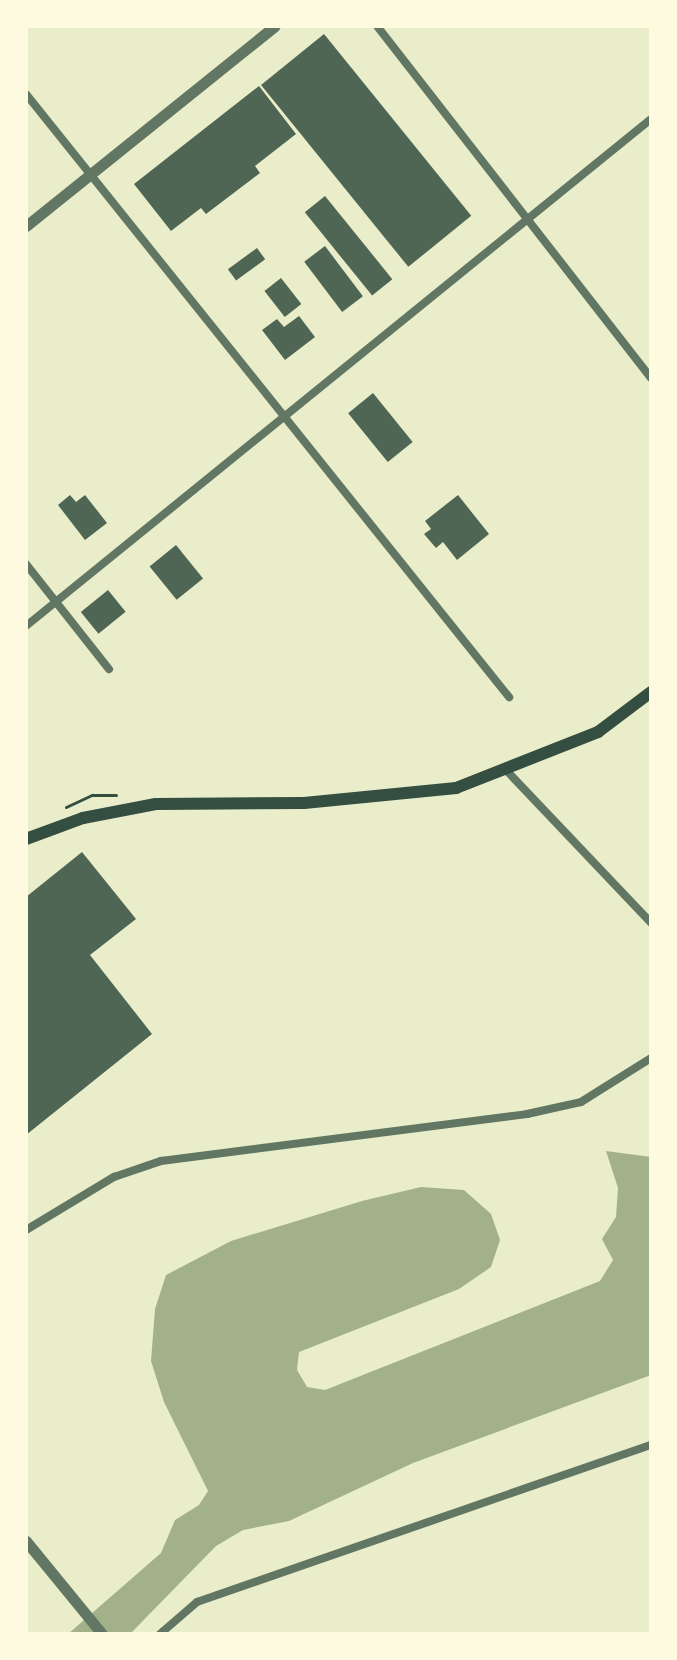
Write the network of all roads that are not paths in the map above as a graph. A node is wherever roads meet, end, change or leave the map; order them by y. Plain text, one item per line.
1 (275, 26) edge
2 (377, 26) edge
3 (26, 94) edge
4 (651, 119) edge
5 (89, 174) junction
6 (528, 220) junction
7 (26, 226) edge
8 (651, 378) edge
9 (285, 416) junction
10 (26, 564) edge
11 (58, 600) junction
12 (26, 626) edge
13 (109, 669) dead end
14 (651, 692) edge
15 (509, 697) dead end
16 (506, 770) junction
17 (26, 839) edge
18 (651, 923) edge
19 (651, 1058) edge
20 (26, 1230) edge
21 (651, 1445) edge
22 (26, 1541) edge
23 (102, 1634) edge
24 (160, 1634) edge

1 - 5 street
2 - 6 street
3 - 5 street
4 - 6 street
5 - 7 street
5 - 9 street
6 - 8 street
6 - 9 street
9 - 11 street
9 - 15 street
10 - 11 street
11 - 12 street
11 - 13 street
14 - 16 main road
16 - 17 main road
16 - 18 street
19 - 20 street
21 - 24 street
22 - 23 street

